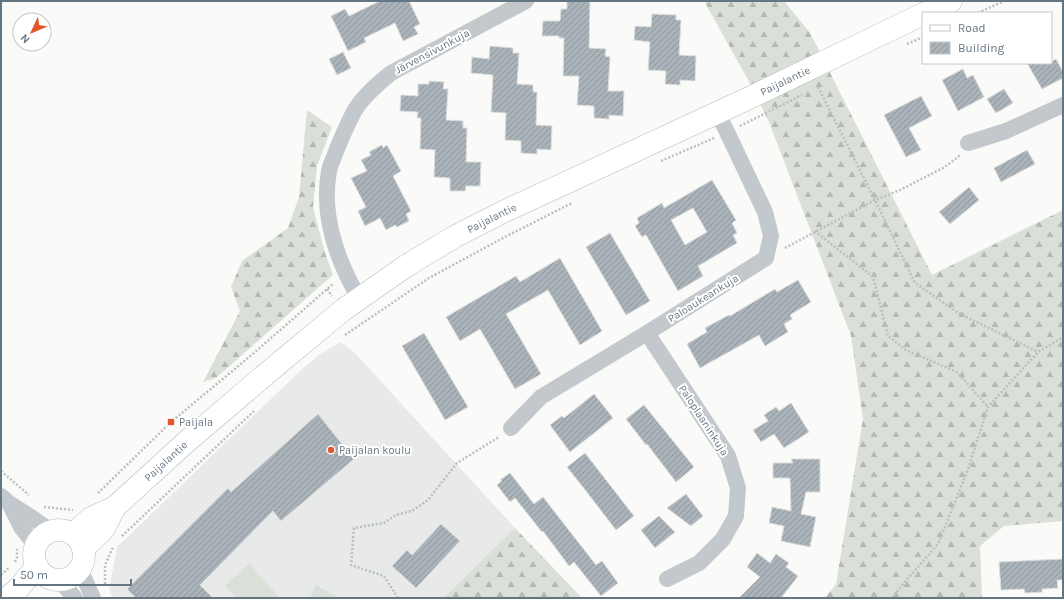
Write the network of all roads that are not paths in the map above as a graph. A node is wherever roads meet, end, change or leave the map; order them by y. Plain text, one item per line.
1 (526, 1) edge
2 (950, 1) edge
3 (928, 12) edge
4 (922, 15) edge
5 (1063, 105) edge
6 (716, 112) junction
7 (968, 143) road end
8 (360, 298) junction
9 (647, 333) junction
10 (511, 428) road end
11 (5, 500) edge
12 (26, 522) junction
13 (51, 531) junction
14 (79, 551) junction
15 (45, 568) junction
16 (667, 579) dead end
17 (12, 594) edge
18 (74, 598) edge
19 (94, 598) edge

1 - 8 street, Järvensivunkuja
2 - 3 street, Paijalantie
4 - 6 street, Paijalantie
5 - 7 street
6 - 8 street, Paijalantie
6 - 9 street, Paloaukeankuja
8 - 14 street, Paijalantie
9 - 10 street, Paloaukeankuja
9 - 16 street, Paloplaaninkuja
11 - 12 street
12 - 13 street
12 - 15 street
13 - 14 street
13 - 15 street
14 - 15 street
14 - 19 street
15 - 17 street
15 - 18 street

